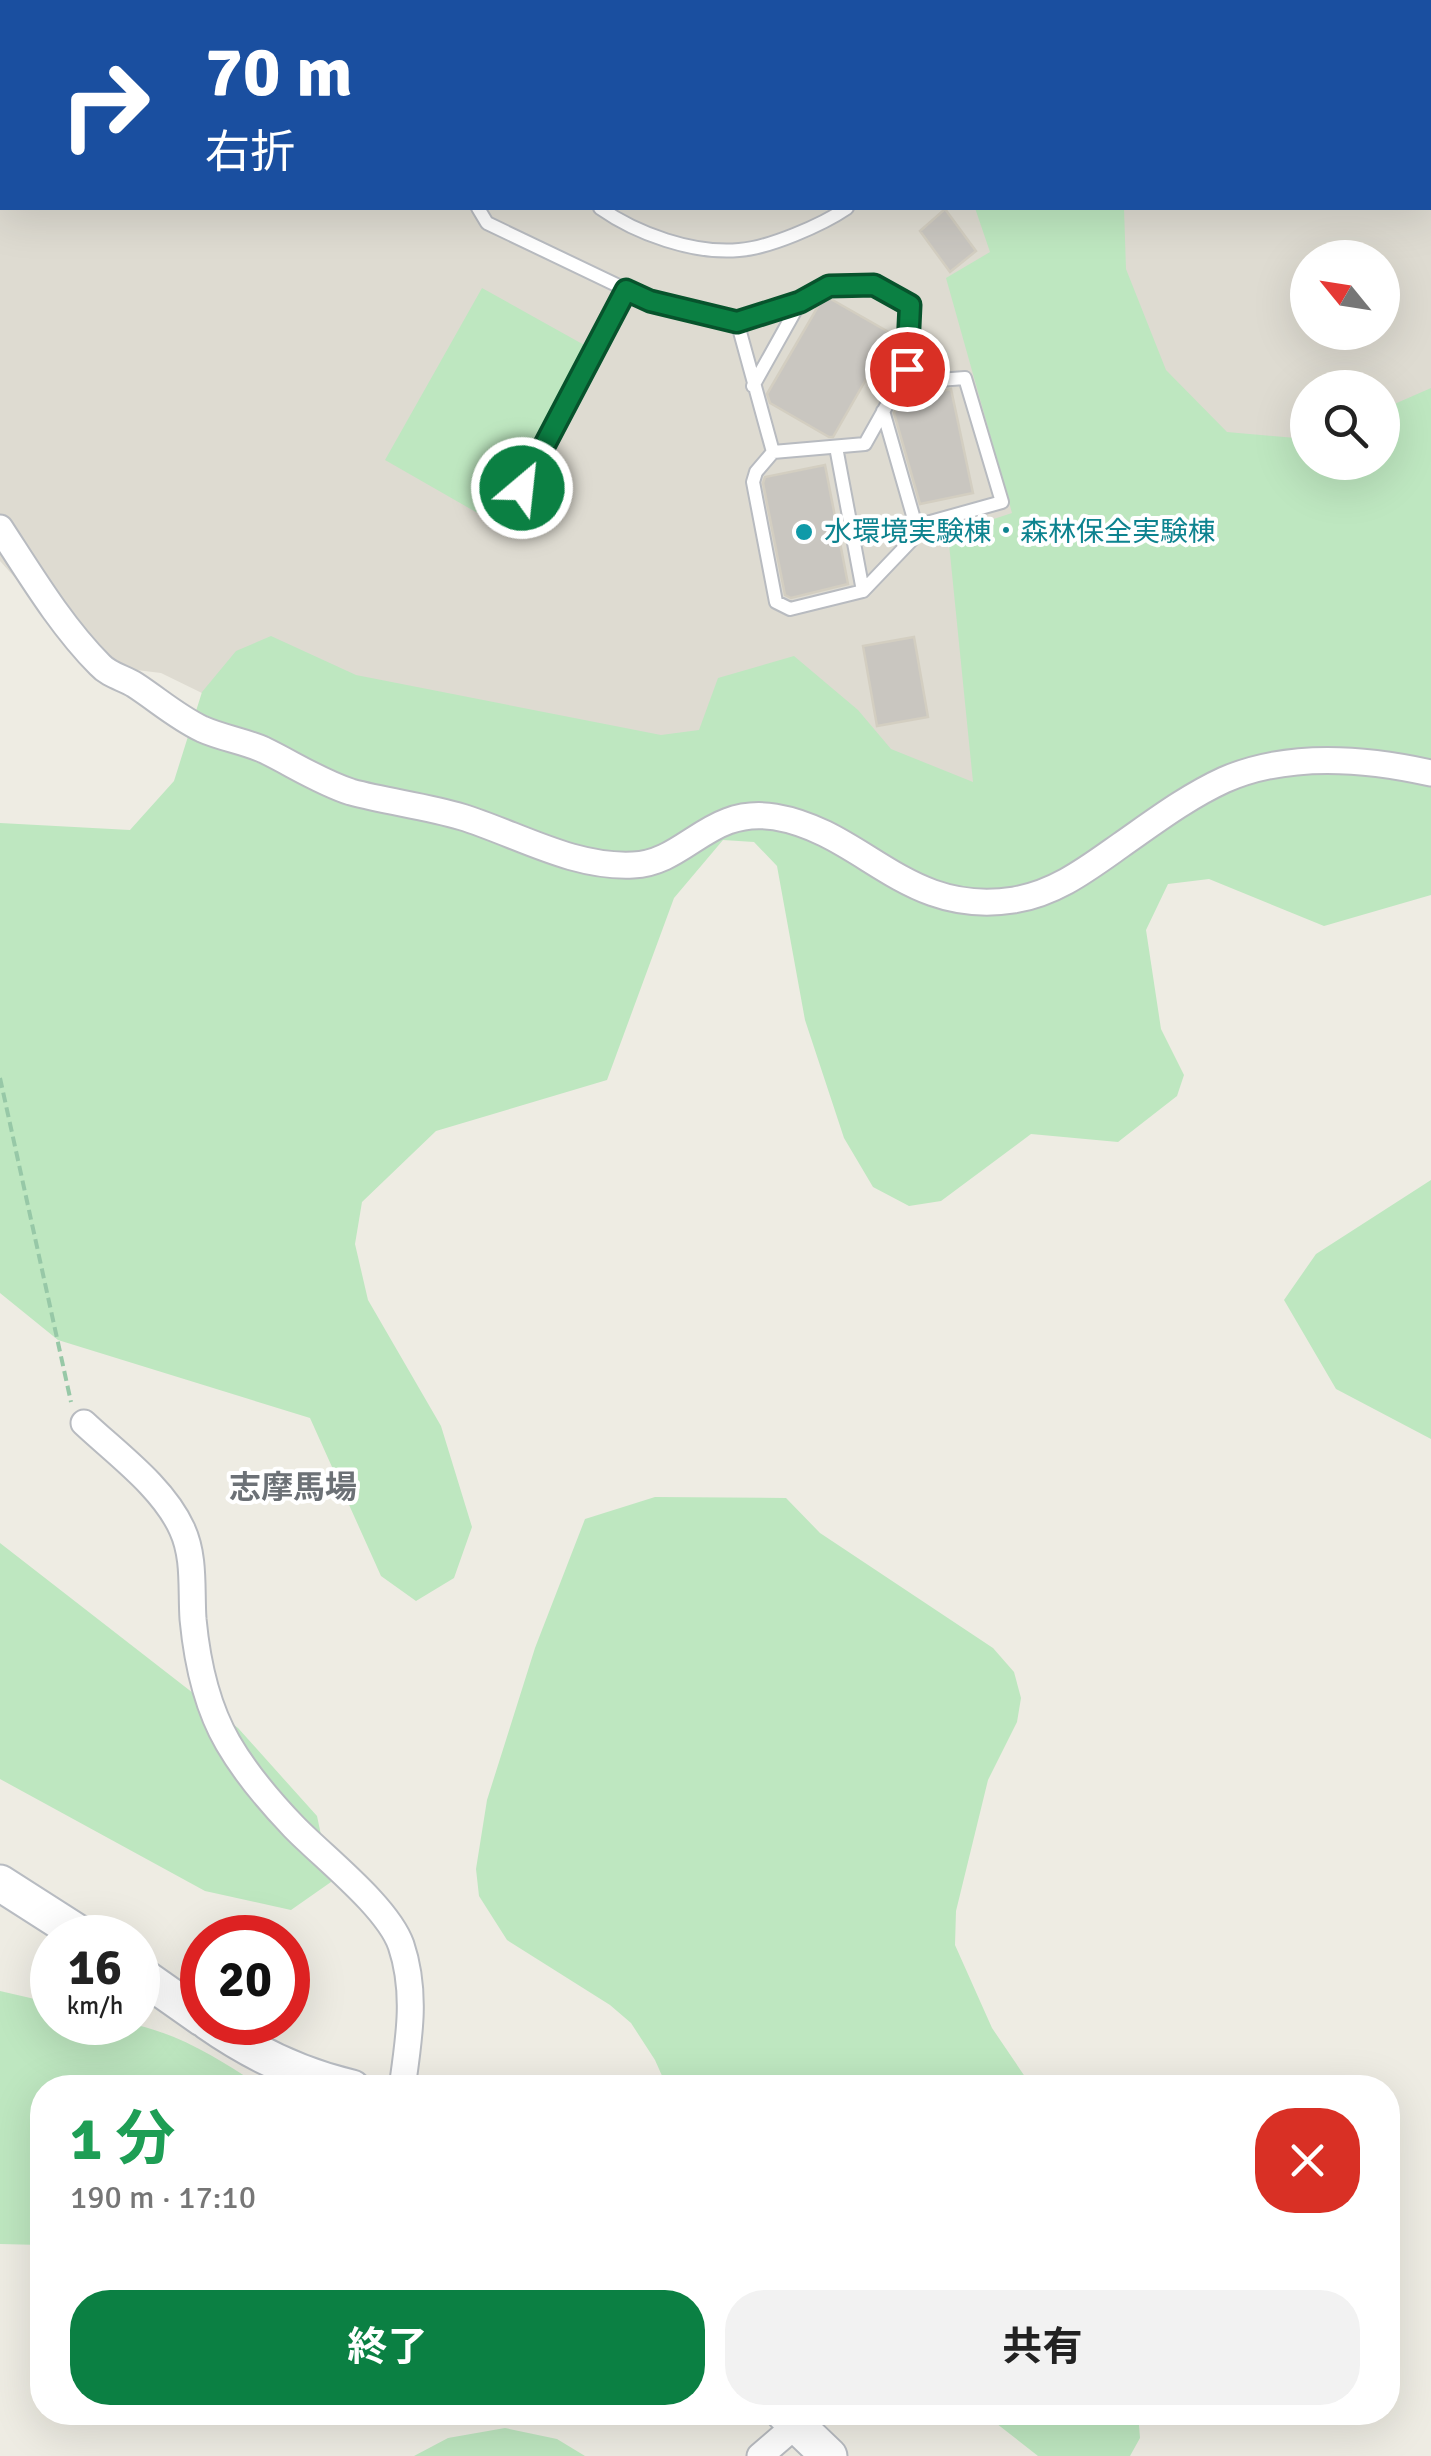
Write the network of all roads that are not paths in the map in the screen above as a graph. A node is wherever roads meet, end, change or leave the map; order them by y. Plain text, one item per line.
1 (479, 210) edge
2 (603, 210) edge
3 (843, 210) edge
4 (626, 290) junction
5 (800, 302) junction
6 (737, 322) junction
7 (899, 382) junction
8 (754, 386) junction
9 (884, 411) junction
10 (836, 447) junction
11 (772, 452) junction
12 (504, 522) dead end
13 (928, 523) junction
14 (0, 528) edge
15 (863, 590) junction
16 (1431, 772) edge
17 (84, 1423) road end
18 (0, 1883) edge
19 (54, 1915) edge
20 (245, 2045) edge
21 (310, 2075) edge
22 (404, 2075) edge
23 (785, 2425) edge
24 (796, 2425) edge
25 (760, 2456) edge
26 (829, 2456) edge

1 - 4 lane
2 - 3 lane
4 - 6 lane
4 - 12 lane
5 - 6 lane
5 - 7 lane
5 - 8 lane
6 - 8 lane
7 - 9 lane
7 - 13 lane
8 - 11 lane
9 - 10 lane
9 - 13 lane
10 - 11 lane
10 - 15 lane
11 - 15 lane
13 - 15 lane
14 - 16 street
17 - 22 street
18 - 19 main road
20 - 21 main road
23 - 25 street
24 - 26 main road

